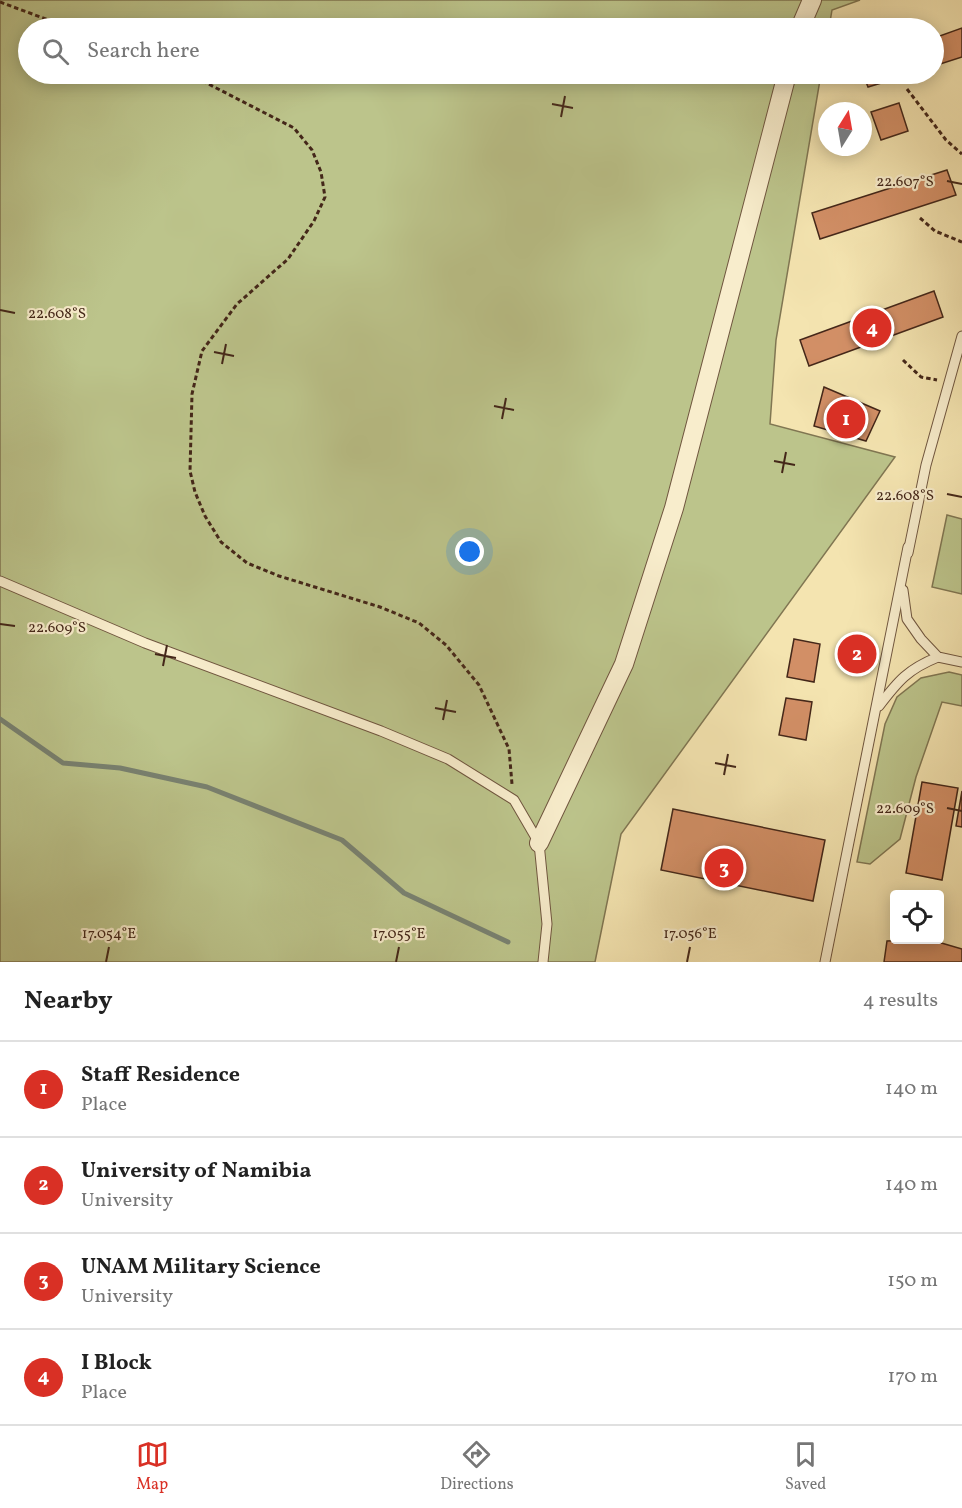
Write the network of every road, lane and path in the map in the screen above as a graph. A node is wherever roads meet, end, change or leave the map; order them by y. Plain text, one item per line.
1 (812, 0) edge
2 (0, 2) edge
3 (42, 18) edge
4 (804, 18) edge
5 (208, 84) edge
6 (784, 84) edge
7 (907, 89) dead end
8 (962, 154) edge
9 (920, 218) dead end
10 (962, 242) edge
11 (962, 336) edge
12 (903, 360) dead end
13 (949, 383) junction
14 (908, 547) junction
15 (0, 580) edge
16 (938, 657) junction
17 (962, 662) edge
18 (877, 709) junction
19 (514, 800) junction
20 (539, 843) junction
21 (543, 962) edge
22 (825, 962) edge

1 - 4 street
2 - 3 path
5 - 19 path
6 - 20 street
7 - 8 path
9 - 10 path
11 - 13 lane
12 - 13 path
13 - 14 lane
14 - 16 lane
14 - 18 lane
15 - 19 lane
16 - 17 lane
16 - 18 lane
18 - 22 lane
19 - 20 lane
20 - 21 lane

